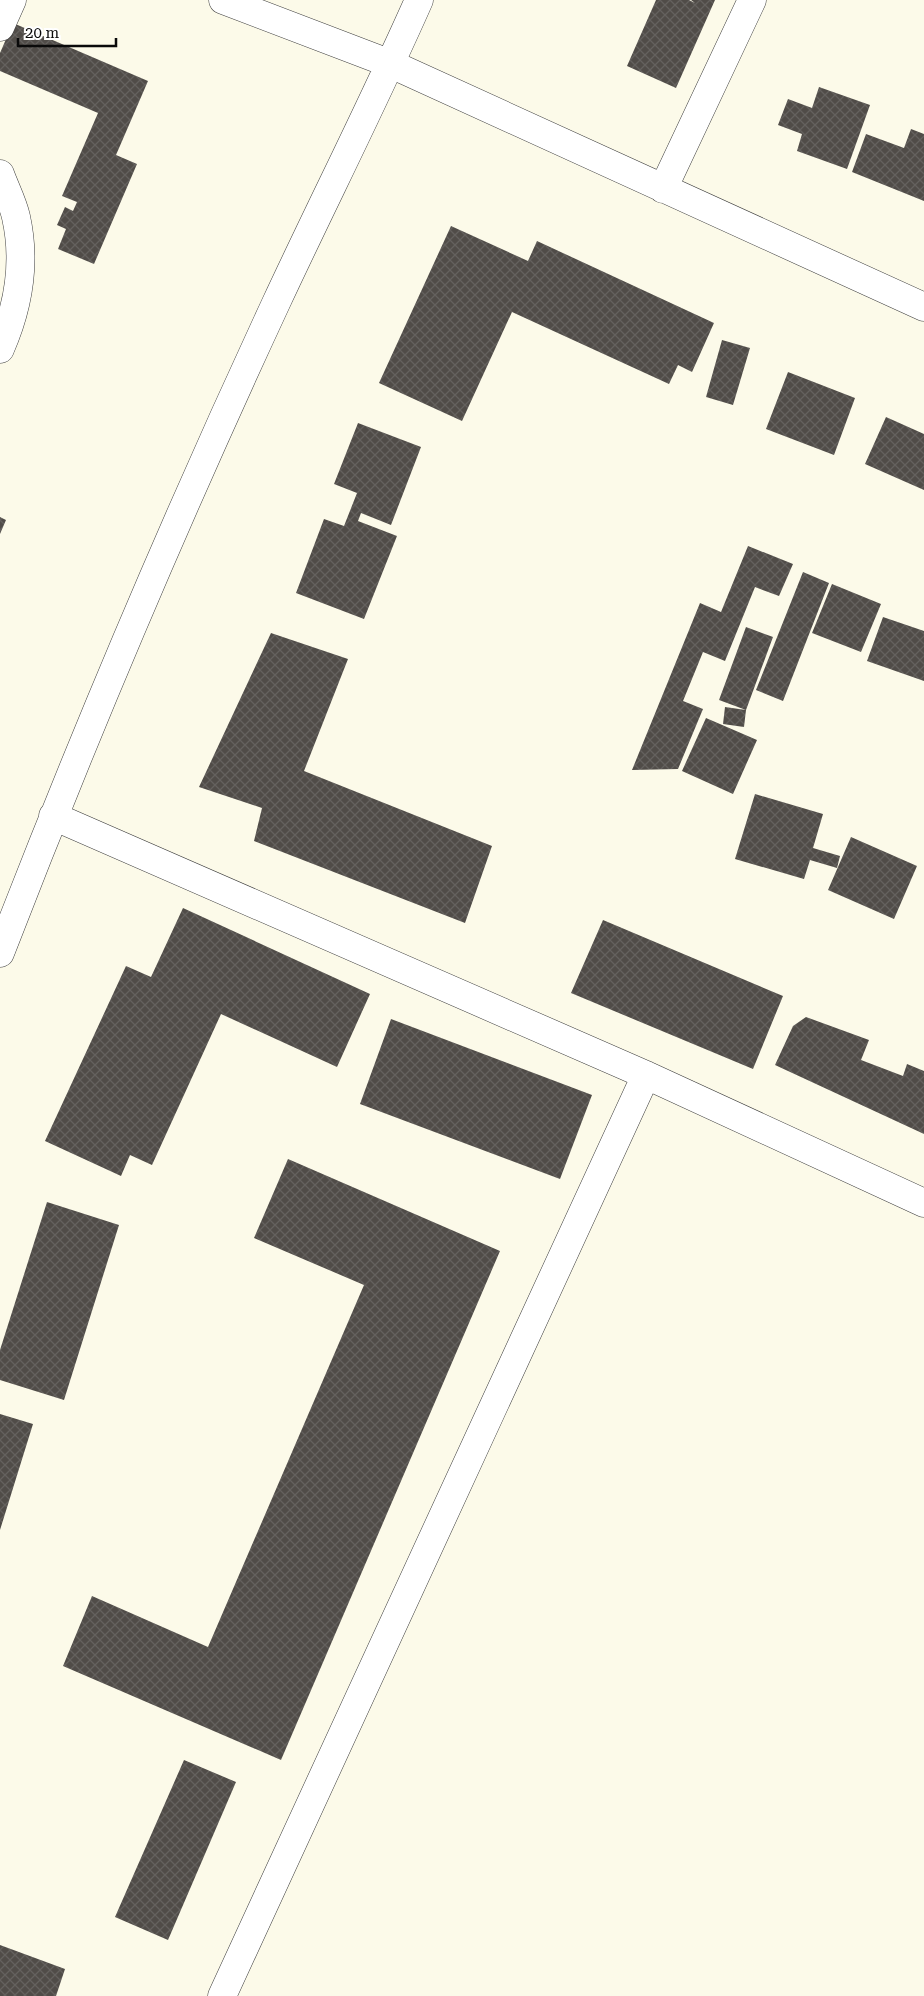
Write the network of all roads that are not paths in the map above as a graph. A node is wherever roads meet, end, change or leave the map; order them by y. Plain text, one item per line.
1 (12, 0) edge
2 (223, 0) edge
3 (419, 0) edge
4 (752, 0) edge
5 (0, 27) edge
6 (391, 64) junction
7 (0, 174) edge
8 (663, 188) junction
9 (924, 307) edge
10 (0, 349) edge
11 (53, 816) junction
12 (0, 952) edge
13 (646, 1075) junction
14 (924, 1203) edge
15 (222, 1996) edge

1 - 5 street
2 - 6 street
3 - 6 street
4 - 8 street
6 - 8 street
6 - 11 street
7 - 10 street
8 - 9 street
11 - 12 street
11 - 13 street
13 - 14 street
13 - 15 street

